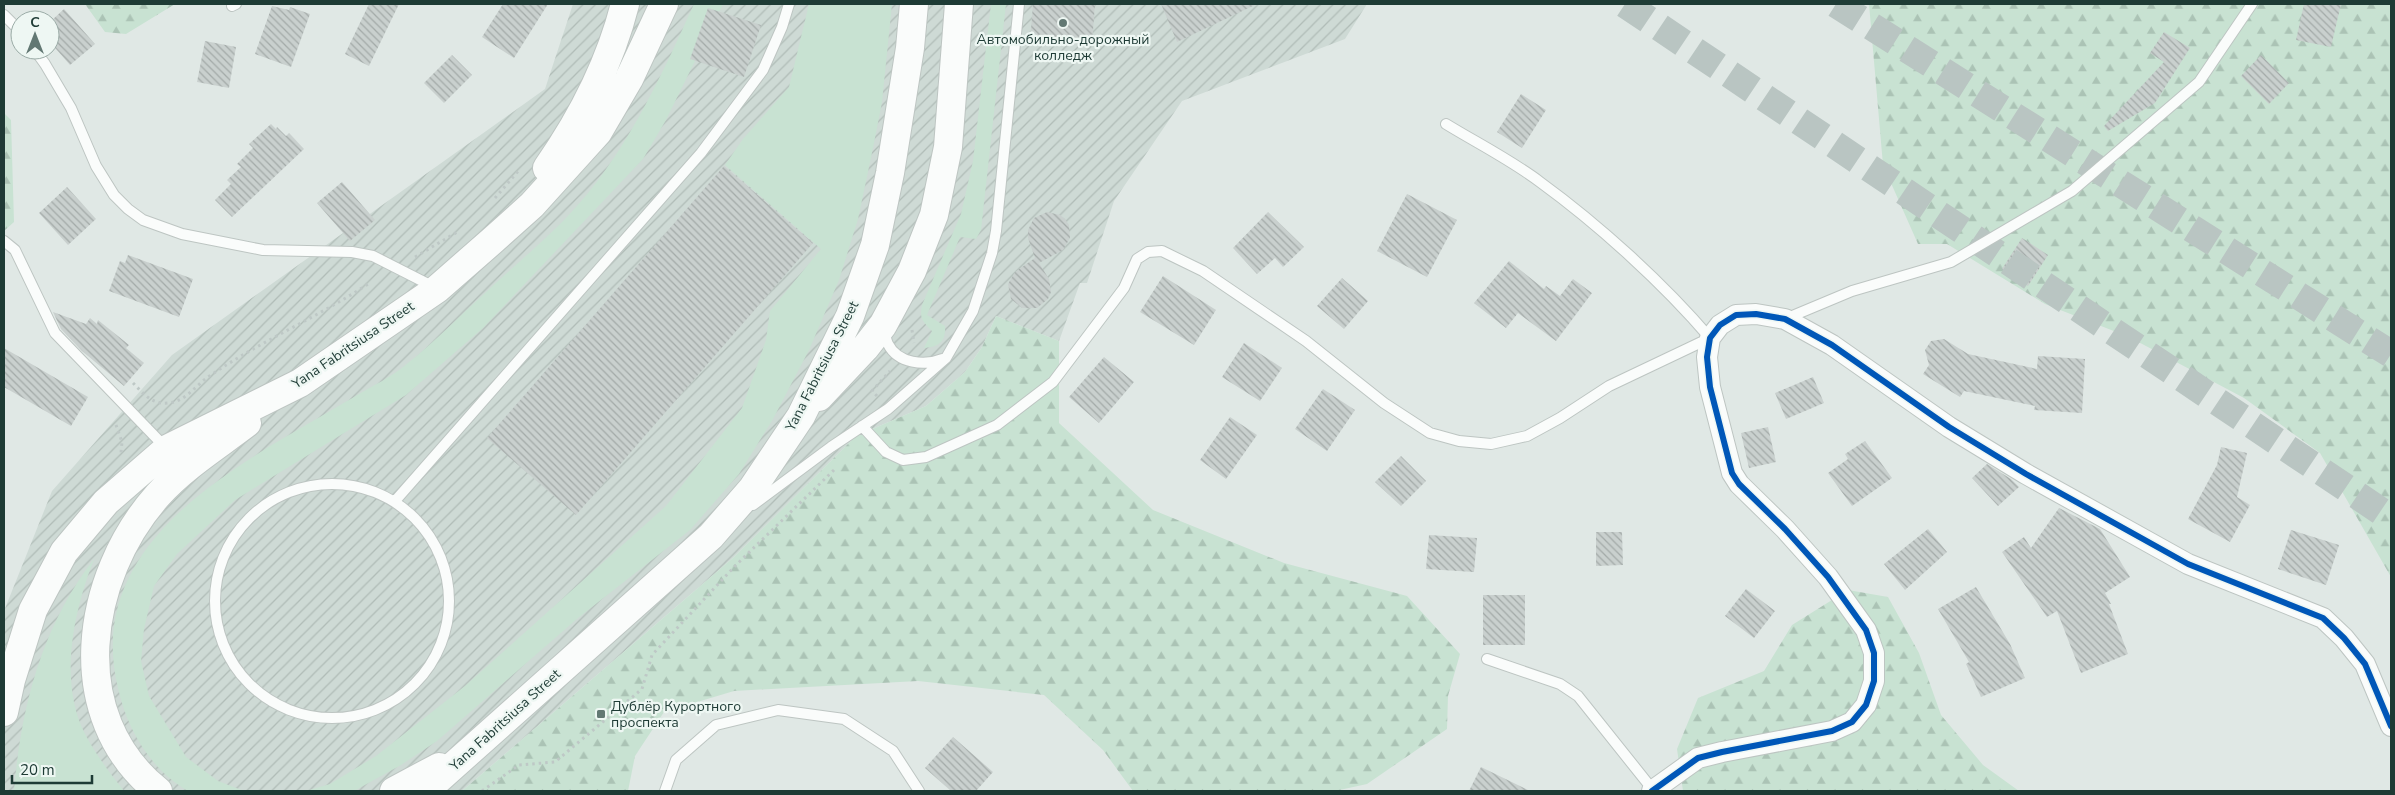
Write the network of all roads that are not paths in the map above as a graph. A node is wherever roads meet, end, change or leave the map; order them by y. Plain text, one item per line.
1 (625, 4) edge
2 (664, 4) edge
3 (789, 4) edge
4 (914, 4) edge
5 (959, 4) edge
6 (1019, 4) edge
7 (2252, 4) edge
8 (42, 60) edge
9 (1446, 124) dead end
10 (493, 240) junction
11 (4, 241) edge
12 (437, 289) junction
13 (1785, 319) junction
14 (883, 325) junction
15 (1710, 338) junction
16 (946, 358) junction
17 (300, 383) junction
18 (801, 416) junction
19 (862, 426) junction
20 (167, 449) junction
21 (395, 501) junction
22 (711, 536) junction
23 (1487, 659) dead end
24 (7, 677) edge
25 (4, 712) edge
26 (2391, 726) edge
27 (476, 747) junction
28 (1653, 790) edge
29 (158, 791) edge
30 (394, 791) edge
31 (425, 791) edge
32 (665, 791) edge
33 (919, 791) edge

1 - 10 main road
2 - 10 main road, Yana Fabritsiusa Street
3 - 21 lane
4 - 18 main road, Yana Fabritsiusa Street
5 - 14 main road
6 - 16 lane
7 - 13 lane
8 - 12 lane
9 - 15 lane
10 - 12 main road, Yana Fabritsiusa Street
11 - 20 lane
12 - 17 main road, Yana Fabritsiusa Street
13 - 15 street
13 - 26 street
14 - 16 lane
14 - 18 main road
15 - 19 lane
15 - 28 street
16 - 19 lane
17 - 20 main road, Yana Fabritsiusa Street
17 - 29 main road
18 - 22 main road, Yana Fabritsiusa Street
19 - 22 lane
20 - 24 main road, Yana Fabritsiusa Street
21 - 21 lane
22 - 27 main road, Yana Fabritsiusa Street
23 - 28 lane
24 - 25 main road, Yana Fabritsiusa Street
27 - 30 main road
27 - 31 main road, Yana Fabritsiusa Street
32 - 33 lane

